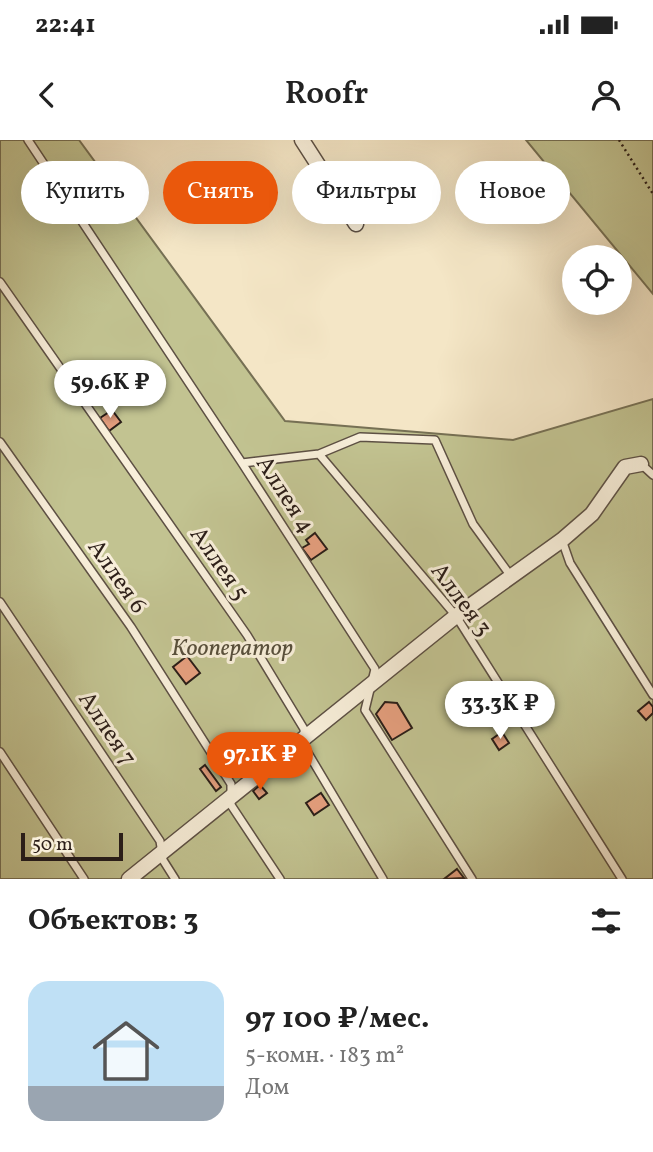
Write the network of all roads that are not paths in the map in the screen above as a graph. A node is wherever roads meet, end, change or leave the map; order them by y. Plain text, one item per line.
1 (28, 140) edge
2 (302, 140) edge
3 (316, 161) edge
4 (0, 282) edge
5 (0, 442) edge
6 (319, 454) junction
7 (242, 463) junction
8 (641, 464) joint
9 (653, 475) edge
10 (562, 540) junction
11 (510, 575) junction
12 (0, 602) edge
13 (456, 616) junction
14 (369, 687) junction
15 (653, 695) edge
16 (304, 736) junction
17 (0, 752) edge
18 (231, 796) junction
19 (163, 851) junction
20 (84, 879) edge
21 (129, 879) edge
22 (175, 879) edge
23 (280, 879) edge
24 (383, 879) edge
25 (472, 879) edge
26 (622, 879) edge

1 - 7 lane, Аллея 4
2 - 3 street
4 - 16 lane, Аллея 5
5 - 18 lane, Аллея 6
6 - 7 lane
6 - 11 lane
6 - 13 lane, Аллея 3
7 - 14 lane, Аллея 4
8 - 9 lane
8 - 10 street
10 - 11 street
10 - 15 lane
11 - 13 street
12 - 19 lane, Аллея 7
13 - 14 street
13 - 26 lane, Аллея 3
14 - 16 street
14 - 25 lane, Аллея 4
16 - 18 street
16 - 24 lane, Аллея 5
17 - 20 lane
18 - 19 street
18 - 23 lane, Аллея 6
19 - 21 street
19 - 22 lane, Аллея 7

